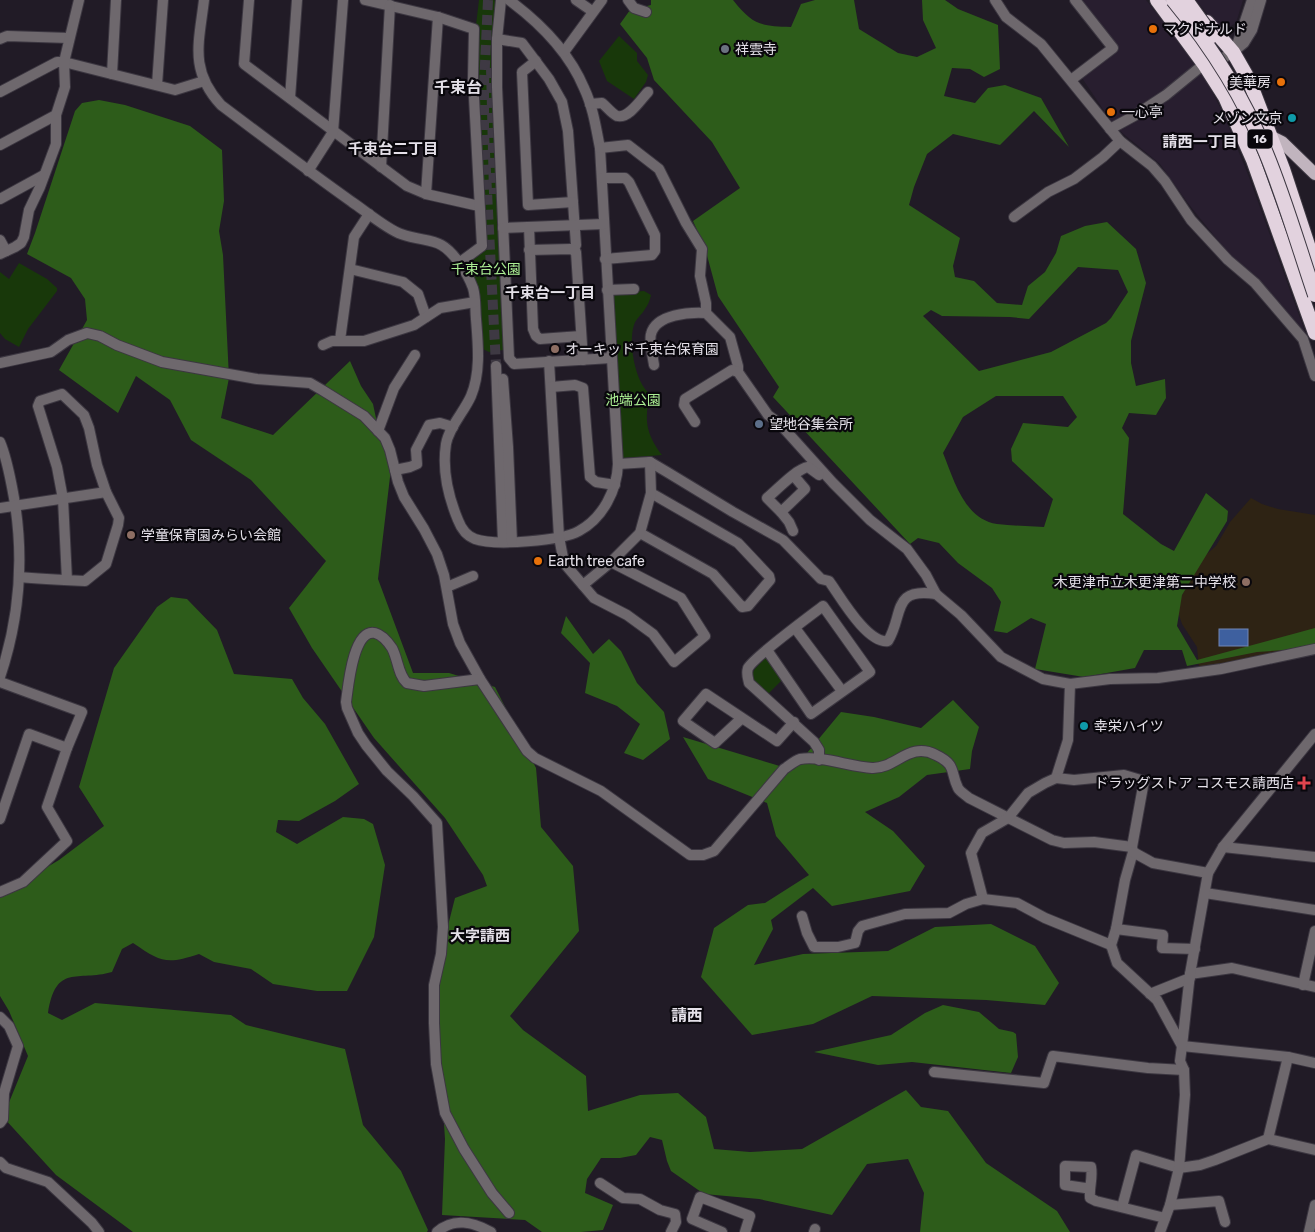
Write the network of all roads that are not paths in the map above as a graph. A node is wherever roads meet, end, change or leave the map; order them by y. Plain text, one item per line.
1 (79, 0) edge
2 (116, 0) edge
3 (163, 0) edge
4 (204, 0) edge
5 (249, 0) edge
6 (297, 0) edge
7 (343, 0) edge
8 (365, 0) edge
9 (501, 0) edge
10 (509, 0) edge
11 (576, 0) edge
12 (602, 0) edge
13 (628, 0) edge
14 (1075, 0) edge
15 (1157, 0) edge
16 (1173, 0) edge
17 (1188, 0) edge
18 (1252, 0) edge
19 (1261, 0) edge
20 (997, 1) edge
21 (390, 5) junction
22 (592, 11) junction
23 (646, 12) dead end
24 (438, 17) junction
25 (69, 38) junction
26 (0, 39) edge
27 (497, 39) junction
28 (564, 52) junction
29 (1233, 52) junction
30 (536, 61) junction
31 (64, 62) junction
32 (1204, 64) junction
33 (112, 74) junction
34 (1071, 80) junction
35 (204, 81) junction
36 (157, 85) junction
37 (0, 92) edge
38 (648, 92) dead end
39 (1238, 95) junction
40 (290, 98) junction
41 (590, 104) junction
42 (56, 115) junction
43 (1110, 129) junction
44 (333, 132) junction
45 (1241, 133) junction
46 (1272, 136) junction
47 (1120, 141) junction
48 (0, 145) edge
49 (600, 148) junction
50 (381, 167) junction
51 (308, 171) junction
52 (1315, 174) edge
53 (44, 175) junction
54 (602, 178) junction
55 (426, 194) junction
56 (0, 199) edge
57 (574, 202) junction
58 (479, 206) junction
59 (369, 214) junction
60 (1014, 217) dead end
61 (604, 224) junction
62 (575, 225) junction
63 (529, 227) junction
64 (502, 228) junction
65 (0, 240) edge
66 (574, 249) junction
67 (529, 250) junction
68 (3, 253) edge
69 (606, 259) junction
70 (459, 263) junction
71 (1315, 266) edge
72 (350, 268) junction
73 (634, 289) dead end
74 (607, 290) junction
75 (1315, 295) edge
76 (475, 302) junction
77 (706, 313) junction
78 (426, 317) junction
79 (1315, 333) edge
80 (581, 336) junction
81 (340, 340) junction
82 (323, 344) dead end
83 (415, 355) dead end
84 (611, 358) junction
85 (582, 360) junction
86 (550, 361) junction
87 (0, 363) edge
88 (654, 365) dead end
89 (499, 366) tunnel mouth
90 (738, 372) junction
91 (1315, 376) edge
92 (551, 388) junction
93 (695, 422) dead end
94 (454, 427) junction
95 (378, 431) junction
96 (0, 442) edge
97 (650, 462) junction
98 (618, 464) junction
99 (395, 470) junction
100 (794, 476) junction
101 (833, 483) junction
102 (615, 485) junction
103 (106, 492) junction
104 (651, 493) junction
105 (62, 499) junction
106 (16, 506) junction
107 (0, 508) edge
108 (780, 512) junction
109 (793, 531) dead end
110 (640, 533) junction
111 (560, 537) junction
112 (508, 542) junction
113 (611, 562) junction
114 (473, 576) dead end
115 (19, 577) junction
116 (67, 580) junction
117 (583, 585) junction
118 (447, 587) junction
119 (936, 594) junction
120 (795, 628) junction
121 (1315, 649) edge
122 (767, 650) junction
123 (0, 677) edge
124 (480, 679) junction
125 (0, 682) edge
126 (1070, 684) junction
127 (842, 691) junction
128 (742, 718) junction
129 (794, 722) junction
130 (1315, 734) edge
131 (67, 748) junction
132 (819, 760) junction
133 (1056, 778) junction
134 (1008, 818) junction
135 (0, 819) edge
136 (1223, 847) junction
137 (1133, 849) junction
138 (1315, 857) edge
139 (1208, 873) junction
140 (0, 892) edge
141 (1205, 893) junction
142 (983, 899) junction
143 (1315, 910) edge
144 (802, 916) dead end
145 (1116, 929) junction
146 (1315, 931) edge
147 (1111, 945) junction
148 (1195, 949) junction
149 (1190, 976) junction
150 (1302, 985) junction
151 (1315, 988) edge
152 (1150, 994) junction
153 (0, 1016) edge
154 (1182, 1046) junction
155 (1288, 1056) junction
156 (1315, 1063) edge
157 (1184, 1070) junction
158 (934, 1072) dead end
159 (0, 1124) edge
160 (1268, 1139) junction
161 (1315, 1150) edge
162 (0, 1162) edge
163 (1179, 1168) junction
164 (600, 1183) dead end
165 (1089, 1187) dead end
166 (1170, 1204) junction
167 (1122, 1208) junction
168 (1314, 1211) edge
169 (509, 1213) dead end
170 (1165, 1218) junction
171 (1225, 1222) dead end
172 (99, 1232) edge
173 (437, 1232) edge
174 (491, 1232) edge
175 (671, 1232) edge
176 (722, 1232) edge
177 (745, 1232) edge
178 (1160, 1232) edge
179 (1309, 1232) edge

1 - 25 street
2 - 33 street
3 - 36 street
4 - 35 street
5 - 40 street
6 - 40 street
7 - 44 street
8 - 21 street
9 - 27 street
10 - 28 street
11 - 22 street
12 - 22 street
13 - 23 street
14 - 34 street
15 - 32 highway, 16
16 - 39 highway, 16, bridge
17 - 29 highway, 16
17 - 39 highway, 16, bridge
18 - 29 street
19 - 29 street
20 - 34 street
21 - 24 street
21 - 50 street
22 - 28 street
24 - 55 street
24 - 58 street
25 - 26 street
25 - 31 street
27 - 30 street
27 - 64 street
28 - 41 street
29 - 32 street
29 - 46 highway, 16
30 - 57 street
30 - 57 street
31 - 33 street
31 - 37 street
31 - 42 street
32 - 43 street
32 - 45 highway, 16
33 - 36 street
34 - 43 street
35 - 36 street
35 - 51 street
38 - 41 street
39 - 75 highway, 16, bridge
40 - 44 street
41 - 49 street
42 - 48 street
42 - 53 street
43 - 47 street
44 - 50 street
44 - 51 street
45 - 46 main road
45 - 79 highway, 16
46 - 52 main road
46 - 71 highway, 16
47 - 60 street
47 - 91 street
49 - 54 street
49 - 77 street
50 - 55 street
51 - 59 street
53 - 56 street
53 - 68 street
54 - 61 street
54 - 69 street
55 - 58 street
57 - 62 street
58 - 70 street
59 - 70 street
59 - 72 street
61 - 62 street
61 - 69 street
62 - 63 street
62 - 66 street
63 - 64 street
63 - 67 street
64 - 86 street
65 - 68 street
66 - 67 street
66 - 80 street
67 - 80 street
69 - 74 street
70 - 76 street
72 - 78 street
72 - 81 street
73 - 74 street
74 - 84 street
76 - 78 street
76 - 94 street
77 - 88 street
77 - 90 street
78 - 81 street
80 - 85 street
81 - 82 street
83 - 95 street
84 - 85 street
84 - 98 street
85 - 86 street
86 - 92 street
87 - 95 street
89 - 112 street
90 - 93 street
90 - 101 street
92 - 102 street
92 - 111 street
94 - 99 street
94 - 112 street
95 - 99 street
96 - 106 street
97 - 98 street
97 - 104 street
97 - 119 street
98 - 102 street
99 - 118 street
100 - 101 street
100 - 108 street
100 - 108 street
101 - 119 street
102 - 111 street
103 - 105 street
103 - 105 street
103 - 116 street
104 - 110 street
104 - 110 street
105 - 106 street
105 - 116 street
106 - 107 street
106 - 115 street
108 - 109 street
110 - 113 street
111 - 112 street
111 - 117 street
113 - 117 street
113 - 117 street
114 - 118 street
115 - 116 street
115 - 123 street
118 - 124 street
119 - 126 street
120 - 122 street
120 - 127 street
120 - 127 street
121 - 126 street
122 - 127 street
122 - 129 street
124 - 132 street
124 - 169 street
125 - 131 street
126 - 133 street
128 - 128 street
128 - 129 street
129 - 132 street
130 - 136 street
131 - 135 street
131 - 140 street
132 - 134 street
133 - 134 street
133 - 137 street
134 - 137 street
134 - 142 street
136 - 138 street
136 - 139 street
137 - 139 street
137 - 145 street
139 - 141 street
141 - 143 street
141 - 148 street
142 - 144 street
142 - 147 street
145 - 147 street
145 - 148 street
146 - 150 street
147 - 152 street
148 - 149 street
149 - 150 street
149 - 152 street
149 - 154 street
150 - 151 street
152 - 154 street
153 - 159 street
154 - 155 street
154 - 157 street
155 - 156 street
155 - 160 street
157 - 158 street
157 - 163 street
160 - 161 street
160 - 163 street
162 - 172 street
163 - 166 street
163 - 167 street
164 - 175 street
165 - 167 street
166 - 170 street
166 - 171 street
167 - 170 street
168 - 179 street
170 - 178 street
173 - 174 street
176 - 177 street

